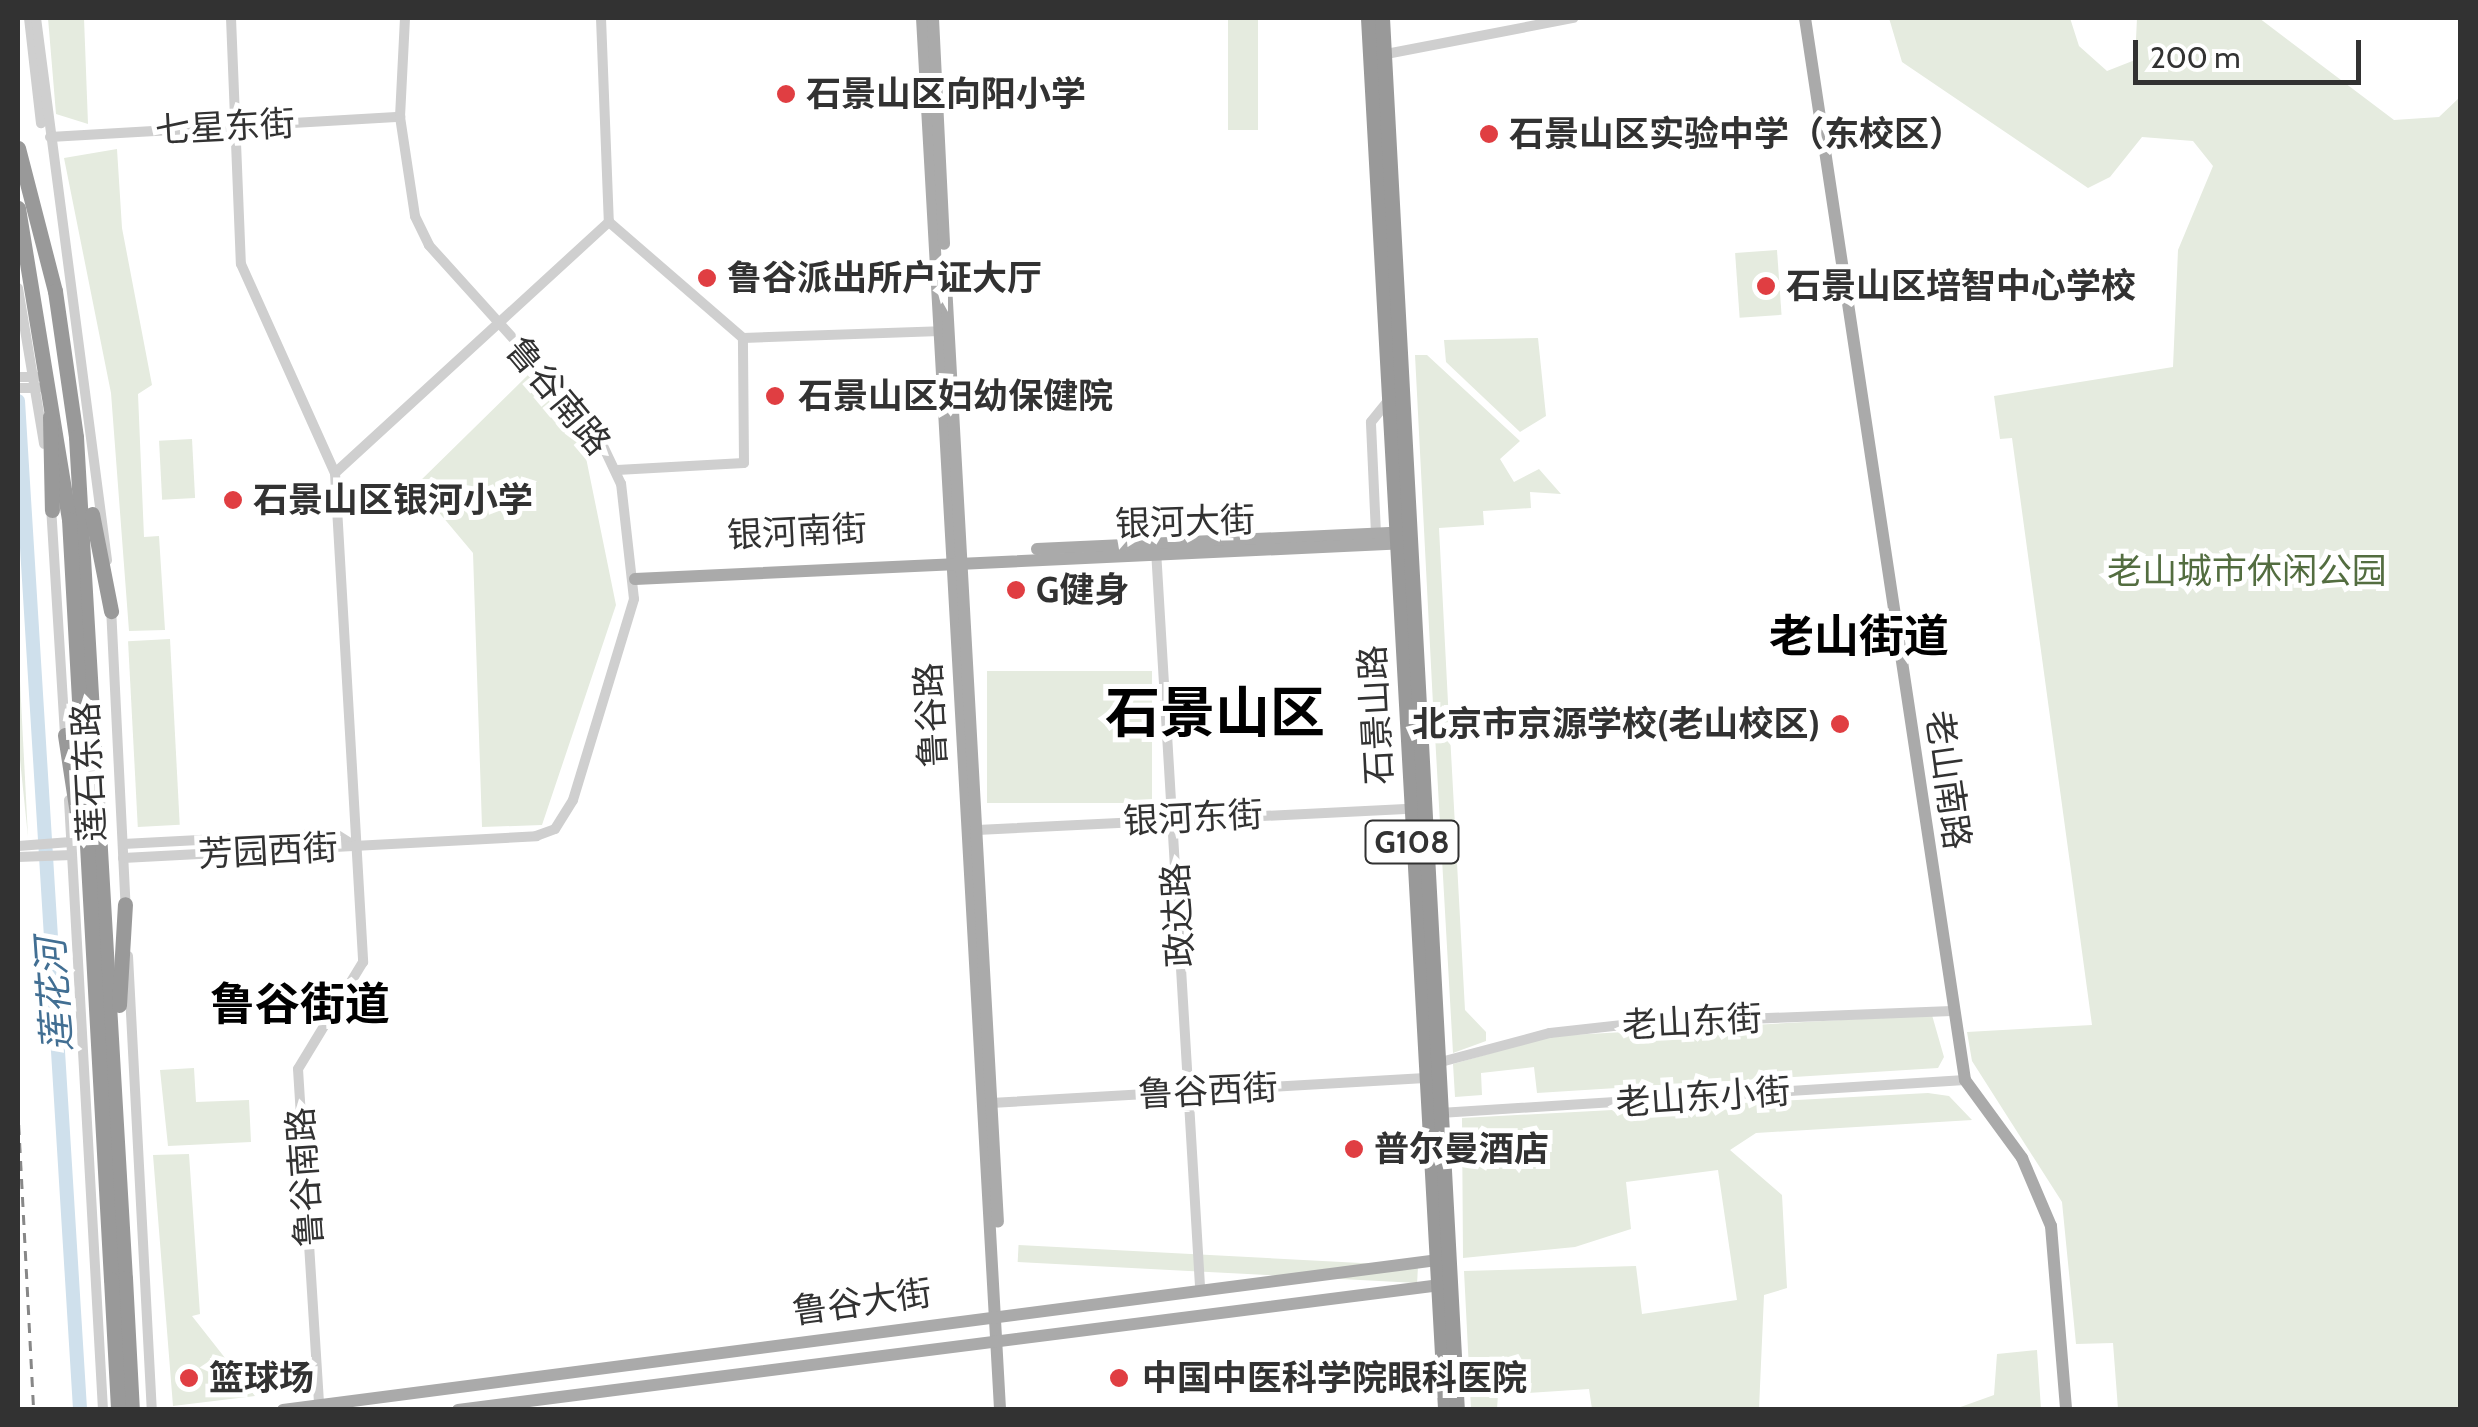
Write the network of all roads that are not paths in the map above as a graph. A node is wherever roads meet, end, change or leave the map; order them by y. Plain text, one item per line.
1 (32, 18) edge
2 (231, 18) edge
3 (405, 18) edge
4 (601, 18) edge
5 (922, 18) edge
6 (933, 18) edge
7 (1368, 18) edge
8 (1382, 18) edge
9 (1572, 18) edge
10 (1805, 18) edge
11 (1377, 55) junction
12 (400, 117) junction
13 (235, 127) junction
14 (50, 137) junction
15 (18, 148) edge
16 (18, 208) edge
17 (609, 222) junction
18 (18, 288) edge
19 (497, 322) junction
20 (940, 331) junction
21 (742, 338) junction
22 (48, 358) junction
23 (28, 382) edge
24 (1388, 400) junction
25 (76, 437) junction
26 (617, 470) junction
27 (335, 473) junction
28 (52, 510) junction
29 (1376, 534) junction
30 (1403, 538) junction
31 (1156, 548) junction
32 (957, 557) junction
33 (635, 575) junction
34 (111, 611) junction
35 (65, 735) junction
36 (1410, 809) junction
37 (1172, 818) junction
38 (976, 830) junction
39 (123, 844) junction
40 (18, 846) edge
41 (356, 846) junction
42 (66, 849) junction
43 (33, 851) junction
44 (18, 857) edge
45 (124, 858) junction
46 (126, 904) junction
47 (92, 908) junction
48 (1952, 1010) junction
49 (1437, 1063) junction
50 (1425, 1078) junction
51 (114, 1079) junction
52 (1965, 1080) junction
53 (1189, 1092) junction
54 (991, 1103) junction
55 (1440, 1113) junction
56 (1442, 1260) junction
57 (118, 1278) junction
58 (1444, 1284) junction
59 (1200, 1287) junction
60 (999, 1314) junction
61 (1000, 1341) junction
62 (149, 1361) junction
63 (100, 1364) junction
64 (319, 1406) junction
65 (103, 1410) edge
66 (118, 1410) edge
67 (132, 1410) edge
68 (152, 1410) edge
69 (283, 1410) edge
70 (458, 1410) edge
71 (1000, 1410) edge
72 (1008, 1410) edge
73 (1444, 1410) edge
74 (1457, 1410) edge
75 (2066, 1410) edge

1 - 14 street, 莲石东路
2 - 13 street, 鲁谷南路
3 - 12 street, 鲁谷南路
4 - 17 street
5 - 20 main road, 鲁谷路
6 - 32 main road, 鲁谷路
7 - 11 highway, 石景山路 / G108
8 - 11 highway, 石景山路 / G108
9 - 11 street
10 - 48 main road, 老山南路
11 - 24 highway, 石景山路 / G108
11 - 30 highway, 石景山路 / G108
12 - 13 street, 七星东街
12 - 19 street, 鲁谷南路
13 - 14 street, 七星东街
13 - 27 street, 鲁谷南路
14 - 34 street, 莲石东路
15 - 25 highway, 莲石东路
16 - 22 highway, 莲石东路
17 - 19 street
17 - 21 street
18 - 23 street, 莲石东路
19 - 26 street, 鲁谷南路
19 - 27 street
20 - 21 street
20 - 32 main road, 鲁谷路
21 - 26 street
22 - 28 highway
22 - 47 highway, 莲石东路
23 - 28 street, 莲石东路
24 - 29 street
24 - 30 highway, 石景山路 / G108
25 - 34 highway
25 - 51 highway, 莲石东路
26 - 33 street, 鲁谷南路
27 - 41 street, 鲁谷南路
28 - 35 street, 莲石东路
29 - 30 main road, 银河大街
29 - 31 main road, 银河大街
30 - 31 main road, 银河大街
30 - 36 highway, 石景山路 / G108
30 - 49 highway, 石景山路 / G108
31 - 32 main road, 银河大街
31 - 37 street, 政达路
32 - 33 main road, 银河南街
32 - 38 main road, 鲁谷路
32 - 60 main road, 鲁谷路
33 - 41 street, 鲁谷南路
34 - 39 street, 莲石东路
35 - 42 street, 莲石东路
35 - 47 highway
36 - 37 street, 银河东街
36 - 50 highway, 石景山路 / G108
37 - 38 street, 银河东街
37 - 53 street, 政达路
38 - 54 main road, 鲁谷路
39 - 41 street, 芳园西街
39 - 45 street, 莲石东路
40 - 43 street
41 - 45 street, 芳园西街
41 - 64 street, 鲁谷南路
42 - 43 street
42 - 63 street, 莲石东路
43 - 44 street
45 - 46 street, 莲石东路
46 - 51 highway
46 - 62 street, 莲石东路
47 - 57 highway, 莲石东路
48 - 49 street, 老山东街
48 - 52 main road, 老山南路
49 - 55 highway, 石景山路 / G108
50 - 53 street, 鲁谷西街
50 - 56 highway, 石景山路 / G108
51 - 57 highway, 莲石东路
52 - 55 street, 老山东小街
52 - 75 main road, 老山南路
53 - 54 street, 鲁谷西街
53 - 59 street, 政达路
54 - 60 main road, 鲁谷路
55 - 56 highway, 石景山路 / G108
56 - 58 highway, 石景山路 / G108
56 - 59 main road, 鲁谷大街
57 - 66 highway, bridge
57 - 67 highway, bridge
58 - 61 main road, 鲁谷大街
58 - 73 highway, 石景山路 / G108
58 - 74 highway, 石景山路 / G108
59 - 60 main road, 鲁谷大街
60 - 61 main road, 鲁谷路
60 - 64 main road, 鲁谷大街
61 - 70 main road, 鲁谷大街
61 - 71 main road, 鲁谷路
61 - 72 main road, 鲁谷路
62 - 63 street
62 - 68 street, 莲石东路
63 - 65 street, 莲石东路
64 - 69 main road, 鲁谷大街

